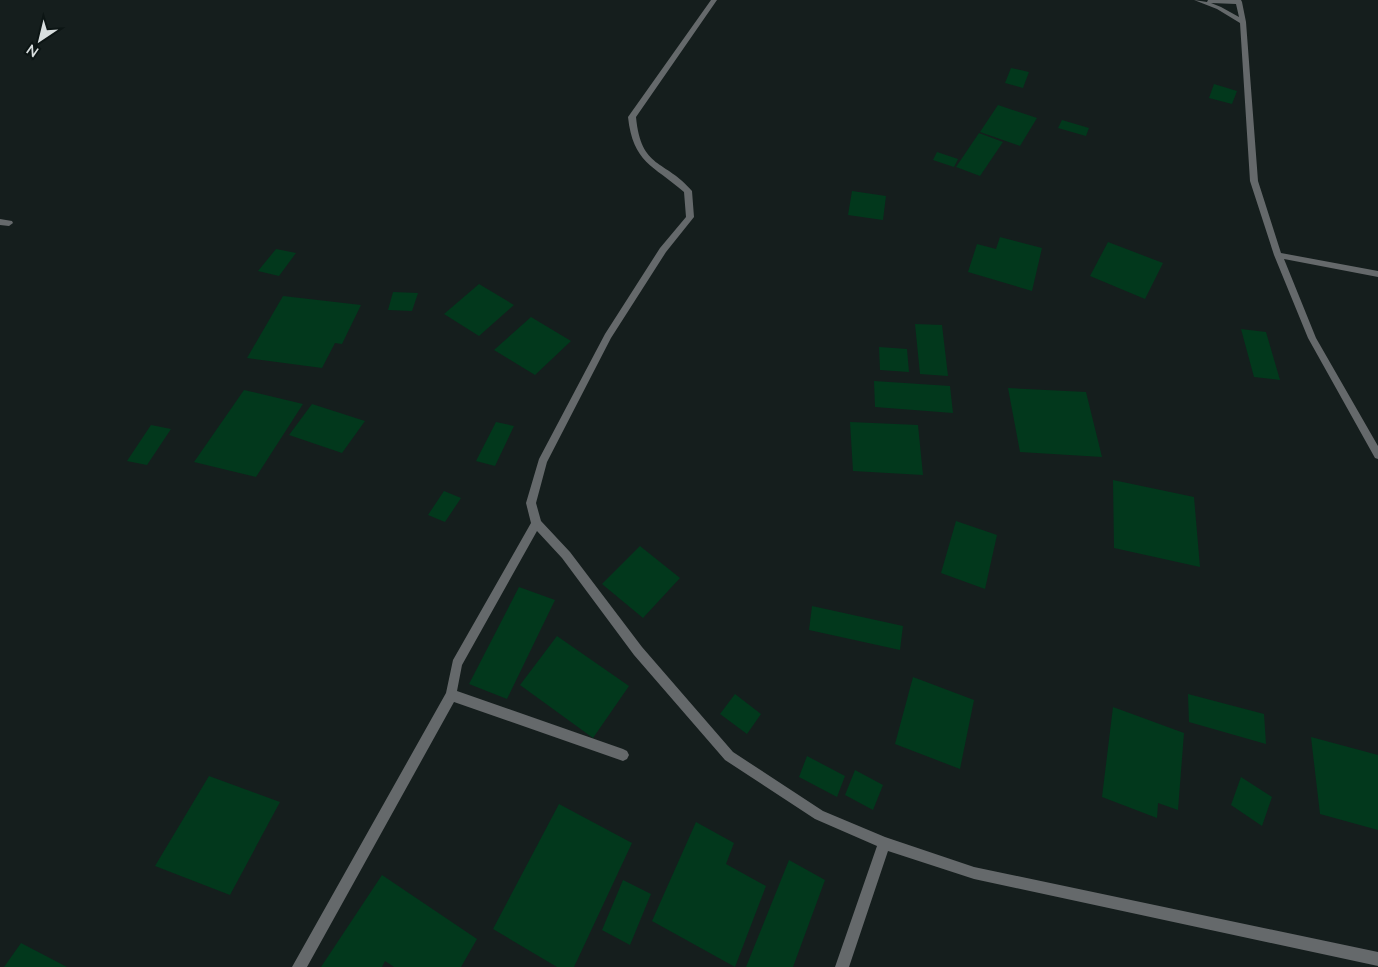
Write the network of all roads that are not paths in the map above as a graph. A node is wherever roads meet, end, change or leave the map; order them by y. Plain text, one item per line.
1 (714, 0) edge
2 (1199, 0) edge
3 (1239, 1) edge
4 (1243, 22) junction
5 (0, 222) edge
6 (9, 223) dead end
7 (1278, 255) junction
8 (1378, 274) edge
9 (1378, 455) edge
10 (536, 523) junction
11 (451, 695) junction
12 (623, 755) dead end
13 (884, 843) junction
14 (1378, 959) edge
15 (299, 967) edge
16 (842, 967) edge

1 - 10 street
2 - 3 street
2 - 4 street
3 - 4 street
4 - 7 street
5 - 6 street
7 - 8 street
7 - 9 street
10 - 11 street
10 - 13 street
11 - 12 street
11 - 15 street
13 - 14 street
13 - 16 street

